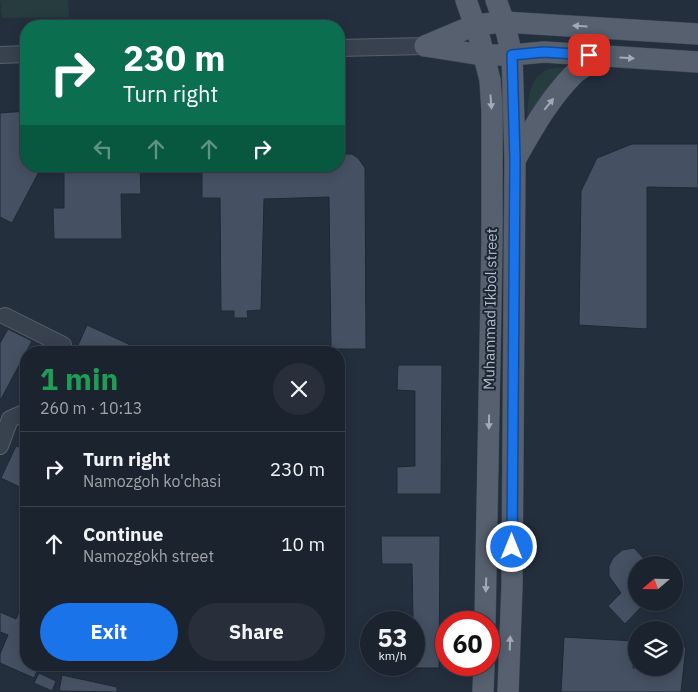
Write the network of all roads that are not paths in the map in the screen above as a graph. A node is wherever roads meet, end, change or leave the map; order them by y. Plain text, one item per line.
1 (466, 0) edge
2 (496, 0) edge
3 (504, 22) junction
4 (475, 25) junction
5 (698, 34) edge
6 (425, 46) junction
7 (345, 48) edge
8 (20, 54) edge
9 (0, 55) edge
10 (482, 55) junction
11 (512, 55) junction
12 (604, 56) junction
13 (698, 62) edge
14 (515, 160) junction
15 (5, 316) dead end
16 (63, 346) edge
17 (20, 413) edge
18 (5, 416) edge
19 (0, 446) edge
20 (485, 611) edge
21 (484, 676) edge
22 (483, 692) edge
23 (508, 692) edge

1 - 4 main road, Muhammad Ikbol street
2 - 3 main road, Muhammad Ikbol street
3 - 4 main road
5 -> 3 main road
3 - 11 main road, Muhammad Ikbol street
4 - 6 main road
4 - 10 main road, Muhammad Ikbol street
6 - 7 street
6 - 10 main road
8 - 9 street
10 - 11 main road
10 -> 20 main road, Muhammad Ikbol street
11 - 12 main road
11 - 14 main road, Muhammad Ikbol street
12 -> 13 main road
14 -> 12 main road
23 -> 14 main road, Muhammad Ikbol street
15 - 16 street
17 - 18 street
18 - 19 street
21 - 22 main road

